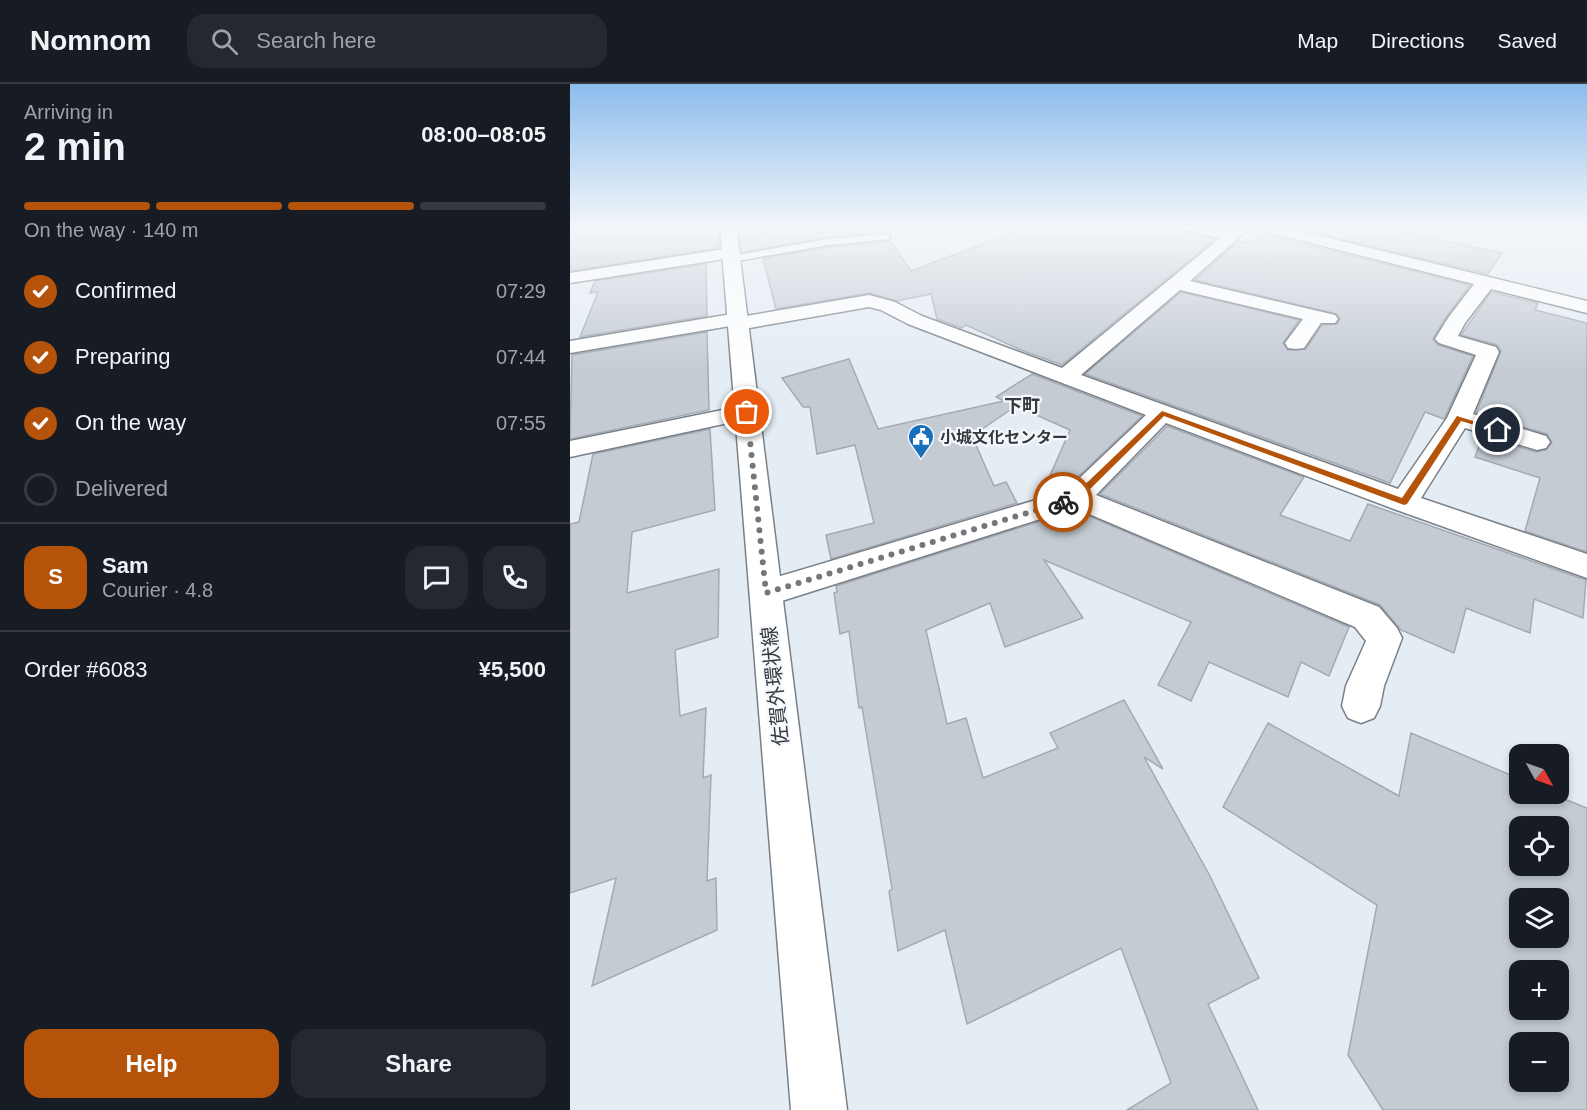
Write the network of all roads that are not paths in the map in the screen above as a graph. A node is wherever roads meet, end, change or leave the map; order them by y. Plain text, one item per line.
1 (591, 274) edge
2 (733, 274) edge
3 (1186, 274) edge
4 (1454, 274) edge
5 (570, 278) edge
6 (1486, 282) junction
7 (1175, 283) junction
8 (1587, 307) edge
9 (738, 321) junction
10 (1296, 343) dead end
11 (570, 347) edge
12 (1065, 377) junction
13 (747, 412) junction
14 (1162, 413) junction
15 (1459, 418) junction
16 (1537, 442) dead end
17 (570, 449) edge
18 (1076, 498) junction
19 (1404, 502) junction
20 (1587, 566) edge
21 (766, 593) junction
22 (1361, 706) dead end
23 (819, 1110) edge

1 - 5 street
2 - 9 street, 佐賀外環状線
3 - 7 street
4 - 6 street
6 - 8 street
6 - 15 street
7 - 10 street
7 - 12 street
9 - 11 street
9 - 12 street
9 - 13 street, 佐賀外環状線
12 - 14 street
13 - 17 street
13 - 21 street, 佐賀外環状線
14 - 18 street
14 - 19 street
15 - 16 street
15 - 19 street
18 - 21 street
18 - 22 street
19 - 20 street
21 - 23 street, 佐賀外環状線

